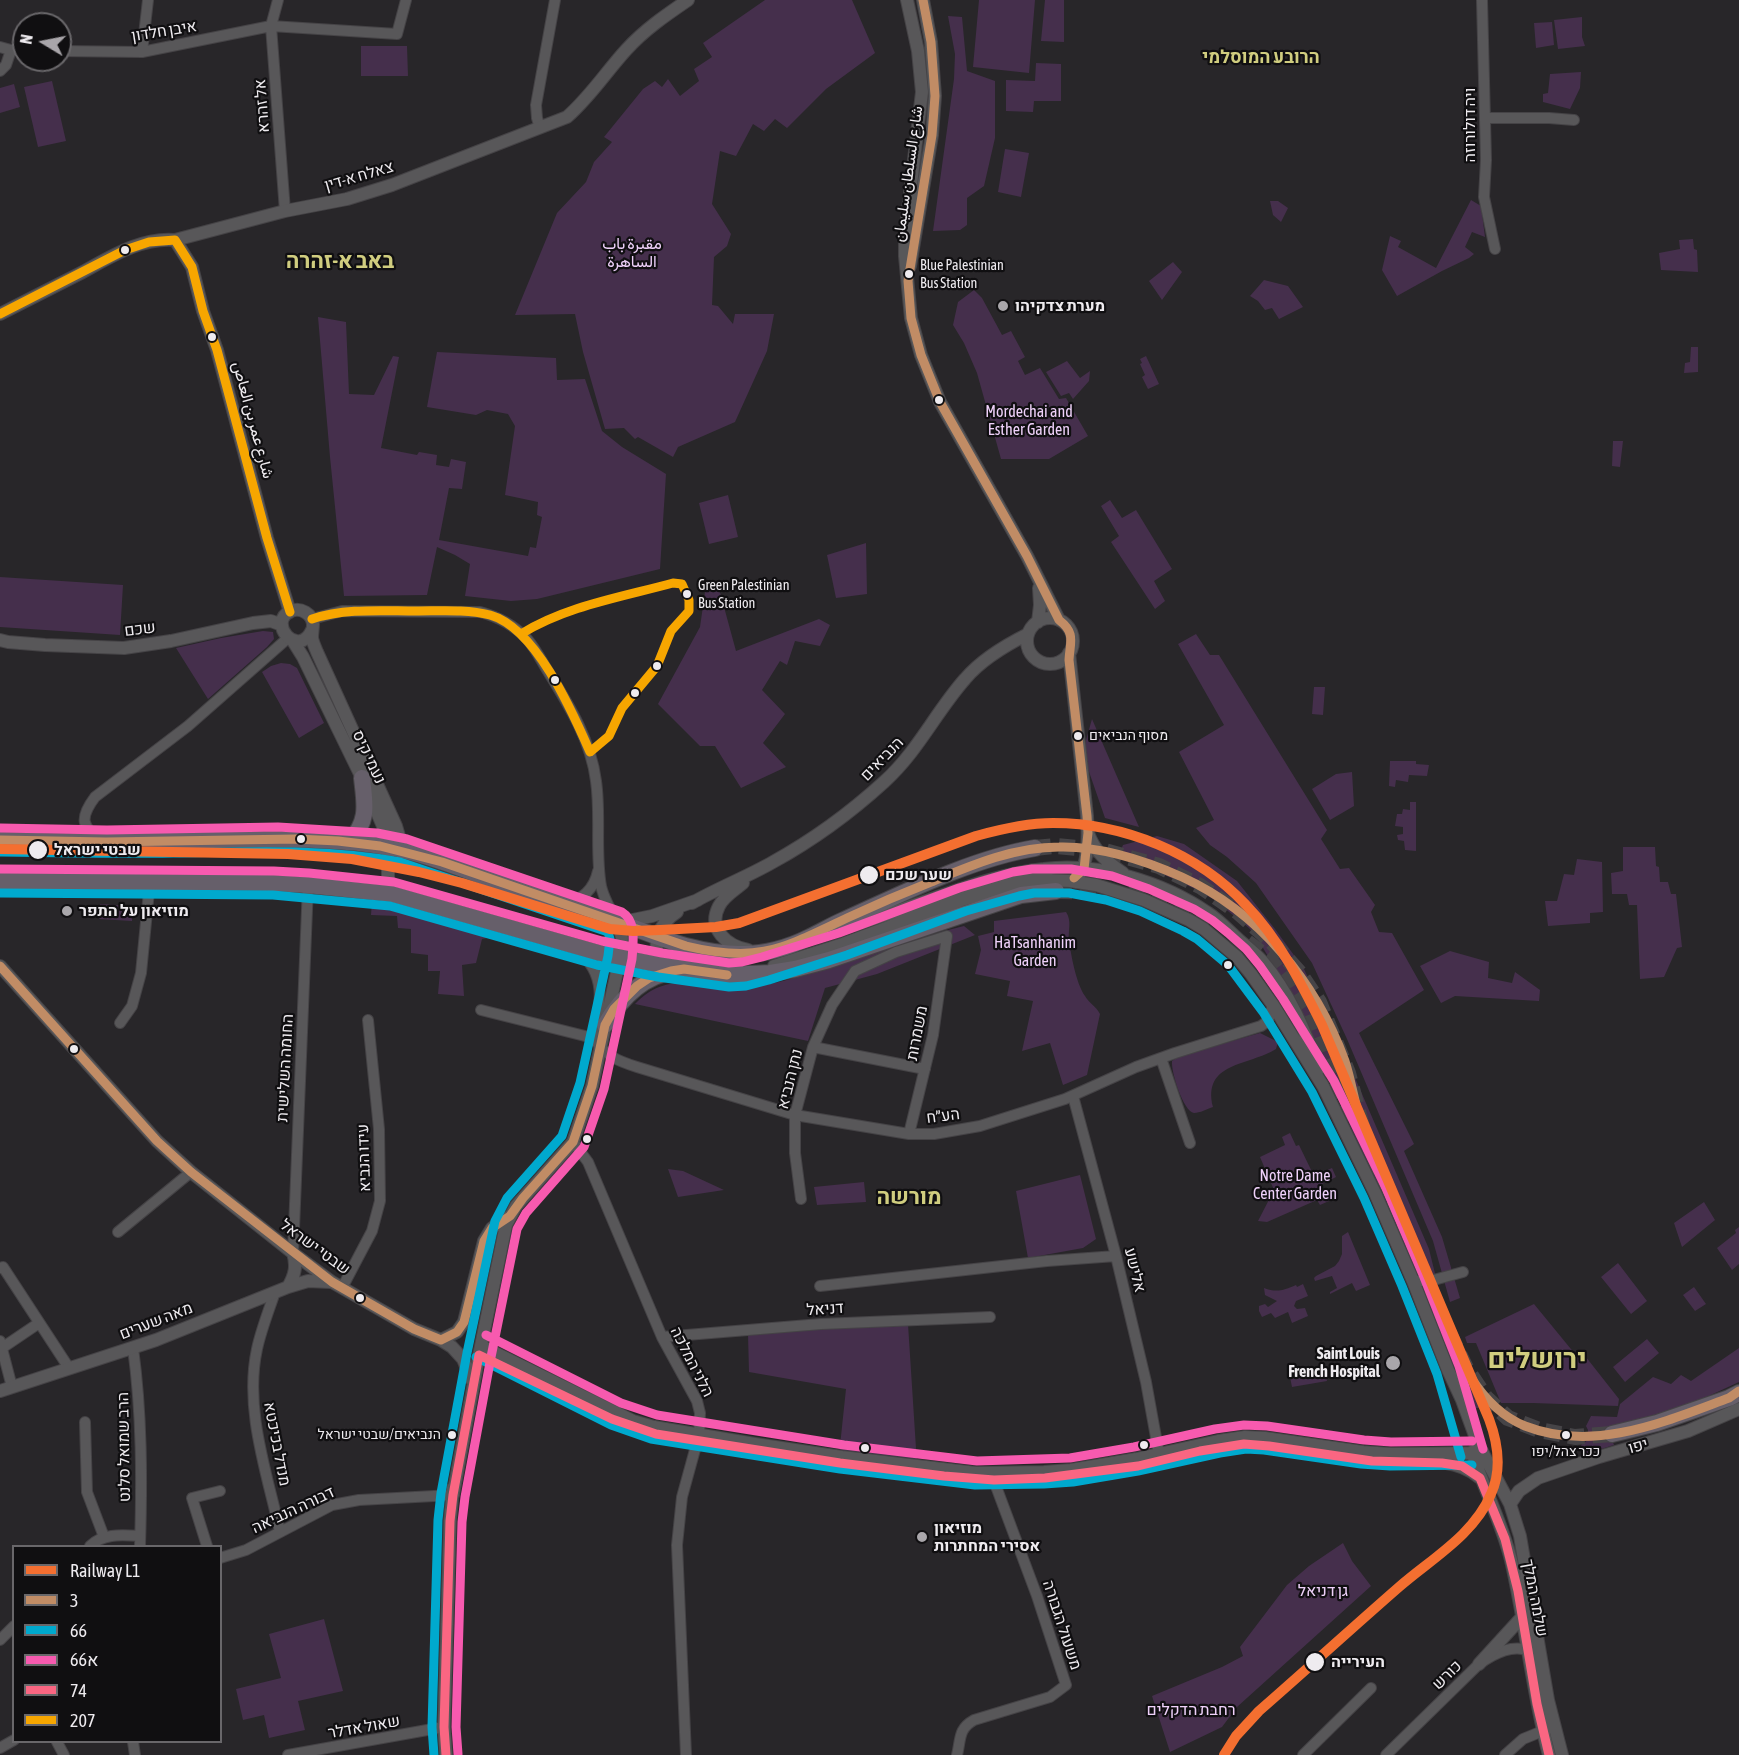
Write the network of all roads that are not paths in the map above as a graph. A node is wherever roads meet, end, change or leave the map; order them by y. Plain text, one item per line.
1 (148, 0) edge
2 (278, 0) edge
3 (405, 0) edge
4 (555, 0) edge
5 (688, 0) edge
6 (907, 0) edge
7 (923, 0) edge
8 (1482, 0) edge
9 (272, 26) junction
10 (5, 48) edge
11 (72, 51) edge
12 (142, 52) junction
13 (0, 71) edge
14 (1485, 118) junction
15 (1574, 120) dead end
16 (540, 128) junction
17 (285, 211) junction
18 (175, 240) junction
19 (1495, 249) dead end
20 (908, 281) junction
21 (0, 314) edge
22 (1038, 578) junction
23 (290, 612) junction
24 (1059, 620) junction
25 (1038, 622) junction
26 (312, 624) junction
27 (282, 625) junction
28 (1028, 634) junction
29 (291, 639) junction
30 (0, 640) edge
31 (1030, 652) junction
32 (1069, 653) junction
33 (993, 656) junction
34 (362, 778) junction
35 (1088, 833) junction
36 (0, 840) edge
37 (107, 842) junction
38 (350, 842) junction
39 (1035, 848) tunnel mouth
40 (395, 849) junction
41 (773, 862) junction
42 (599, 868) junction
43 (1084, 869) junction
44 (1126, 876) junction
45 (0, 881) edge
46 (150, 881) junction
47 (1070, 881) junction
48 (308, 885) junction
49 (1056, 891) tunnel mouth
50 (392, 894) junction
51 (698, 900) junction
52 (565, 905) junction
53 (618, 922) junction
54 (947, 936) joint
55 (657, 938) junction
56 (808, 939) junction
57 (571, 945) junction
58 (760, 953) junction
59 (620, 958) junction
60 (660, 965) junction
61 (0, 966) edge
62 (684, 969) junction
63 (744, 974) junction
64 (1273, 1005) junction
65 (481, 1010) dead end
66 (369, 1020) dead end
67 (120, 1023) dead end
68 (605, 1025) junction
69 (597, 1043) junction
70 (813, 1047) junction
71 (1161, 1058) junction
72 (925, 1069) junction
73 (1323, 1086) junction
74 (1072, 1096) junction
75 (795, 1115) junction
76 (909, 1134) junction
77 (573, 1142) junction
78 (1190, 1143) dead end
79 (191, 1172) junction
80 (801, 1200) dead end
81 (510, 1216) junction
82 (118, 1232) dead end
83 (293, 1253) junction
84 (1116, 1256) junction
85 (0, 1268) edge
86 (1464, 1272) dead end
87 (1413, 1281) junction
88 (337, 1285) junction
89 (820, 1286) dead end
90 (288, 1287) junction
91 (275, 1292) junction
92 (990, 1317) dead end
93 (39, 1323) junction
94 (662, 1337) junction
95 (441, 1340) junction
96 (1, 1344) edge
97 (481, 1346) junction
98 (133, 1347) junction
99 (69, 1368) junction
100 (1448, 1370) junction
101 (471, 1379) junction
102 (6, 1389) edge
103 (1737, 1398) edge
104 (85, 1422) dead end
105 (1612, 1434) tunnel mouth
106 (699, 1435) junction
107 (1293, 1450) dead end
108 (1472, 1453) junction
109 (1159, 1454) junction
110 (1490, 1468) junction
111 (991, 1473) junction
112 (1480, 1478) junction
113 (220, 1491) dead end
114 (453, 1495) junction
115 (1510, 1504) junction
116 (280, 1532) junction
117 (104, 1537) junction
118 (140, 1541) edge
119 (92, 1545) edge
120 (207, 1545) edge
121 (222, 1557) edge
122 (1522, 1617) junction
123 (12, 1628) edge
124 (0, 1640) edge
125 (1528, 1650) junction
126 (1541, 1658) junction
127 (1479, 1665) junction
128 (1371, 1688) dead end
129 (444, 1727) junction
130 (1548, 1728) junction
131 (288, 1755) edge
132 (446, 1755) edge
133 (686, 1755) edge
134 (957, 1755) edge
135 (1303, 1755) edge
136 (1386, 1755) edge
137 (1505, 1755) edge
138 (1549, 1755) edge
139 (1562, 1755) edge

1 - 12 street
2 - 9 street, אל זהרא
3 - 9 street, איבן חלדון
4 - 16 street
5 - 16 street, צאלח א-דין
6 - 20 street, شارع السلطان سليمان
7 - 20 street, شارع السلطان سليمان
8 - 14 street, ויה דולורוזה
9 - 12 street, איבן חלדון
9 - 17 street, אל זהרא
10 - 13 street
11 - 12 street, איבן חלדון
14 - 15 street
14 - 19 street, ויה דולורוזה
16 - 17 street, צאלח א-דין
17 - 18 street, צאלח א-דין
18 - 21 street, צאלח א-דין
18 - 23 street, شارع عمر بن العاص
20 - 22 street, شارع السلطان سليمان
22 - 24 street, شارع السلطان سليمان
22 - 25 street, شارع السلطان سليمان
23 - 26 street
23 - 27 street
24 - 25 street
24 - 32 street
25 - 28 street
26 - 29 street
26 - 40 street, נעמי קיס
26 - 42 street
27 - 29 street
27 - 30 street, שכם
28 - 31 street
28 - 33 street, הנביאים
29 - 34 street, נעמי קיס
29 - 37 street
31 - 32 street
31 - 33 street
32 - 35 street
33 - 41 street, הנביאים
34 - 38 highway
34 - 40 street, נעמי קיס
35 - 43 street
35 - 44 street
36 - 37 highway
37 - 38 highway
38 - 40 highway
39 - 56 highway
40 - 50 street, נעמי קיס
40 - 52 highway
41 - 51 street, הנביאים
41 - 58 street, הנביאים
42 - 52 street
42 - 53 street
43 - 44 street
43 - 47 street
43 - 56 street
44 - 73 street
45 - 46 highway
46 - 48 highway
46 - 67 street
47 - 63 street
47 - 64 street
48 - 50 highway
48 - 83 street, החומה השלישית
49 - 63 highway
50 - 57 highway
51 - 53 street, הנביאים
51 - 55 street, הנביאים
52 - 53 highway
53 - 55 highway
53 - 59 street
54 - 70 street, נתן הנביא
54 - 72 street, משמרות
55 - 58 highway
55 - 60 street
56 - 58 highway
57 - 59 highway
57 - 69 street
59 - 60 highway
59 - 68 street
60 - 62 highway
61 - 79 street, שבטי ישראל
62 - 63 highway
62 - 68 highway
64 - 71 street, הע״ח
64 - 73 street
65 - 69 street, הע״ח
66 - 88 street, עידו הנביא
68 - 69 street
69 - 75 street, הע״ח
69 - 77 street
70 - 72 street
70 - 75 street, נתן הנביא
71 - 74 street, הע״ח
71 - 78 street
72 - 76 street, משמרות
73 - 87 street
74 - 76 street, הע״ח
74 - 84 street, אלישע
75 - 76 street, הע״ח
75 - 80 street, נתן הנביא
77 - 81 street
77 - 94 street, הלני המלכה
79 - 82 street
79 - 83 street, שבטי ישראל
81 - 95 street
81 - 97 street
83 - 88 street, שבטי ישראל
83 - 90 street
84 - 89 street, דניאל
84 - 109 street, אלישע
85 - 93 street
86 - 87 street
87 - 100 street
88 - 90 street, מאה שערים
88 - 95 street, שבטי ישראל
90 - 91 street, מאה שערים
91 - 98 street, מאה שערים
91 - 116 street, מנדל בכיכטא
92 - 94 street, דניאל
93 - 96 street
93 - 99 street
94 - 106 street, הלני המלכה
95 - 101 street, שבטי ישראל
96 - 102 street
97 - 101 street
97 - 106 street
97 - 114 street
98 - 99 street, מאה שערים
98 - 118 street, הרב שמואל סלנט
99 - 102 street, מאה שערים
100 - 108 street, שלמה המלך
100 - 110 street
101 - 114 street
103 - 105 highway, יפו
103 - 115 street, יפו
104 - 117 street
106 - 111 street
106 - 133 street, הלני המלכה
107 - 112 street
108 - 109 street
108 - 110 street
108 - 112 street, שלמה המלך
109 - 111 street
110 - 115 street, שלמה המלך
111 - 134 street, משעול הגבורה
112 - 122 street, שלמה המלך
113 - 120 street
114 - 116 street, דבורה הנביאה
114 - 129 street
115 - 126 street, שלמה המלך
116 - 121 street, דבורה הנביאה
117 - 118 street
117 - 119 street
122 - 125 street, שלמה המלך
122 - 127 street
123 - 124 street
125 - 126 street
125 - 127 street, כורש
125 - 130 street, שלמה המלך
126 - 130 street, שלמה המלך
127 - 136 street, כורש
128 - 135 street
129 - 131 street, שאול אדלר
129 - 132 street
130 - 137 street
130 - 138 street, שלמה המלך
130 - 139 street, שלמה המלך

